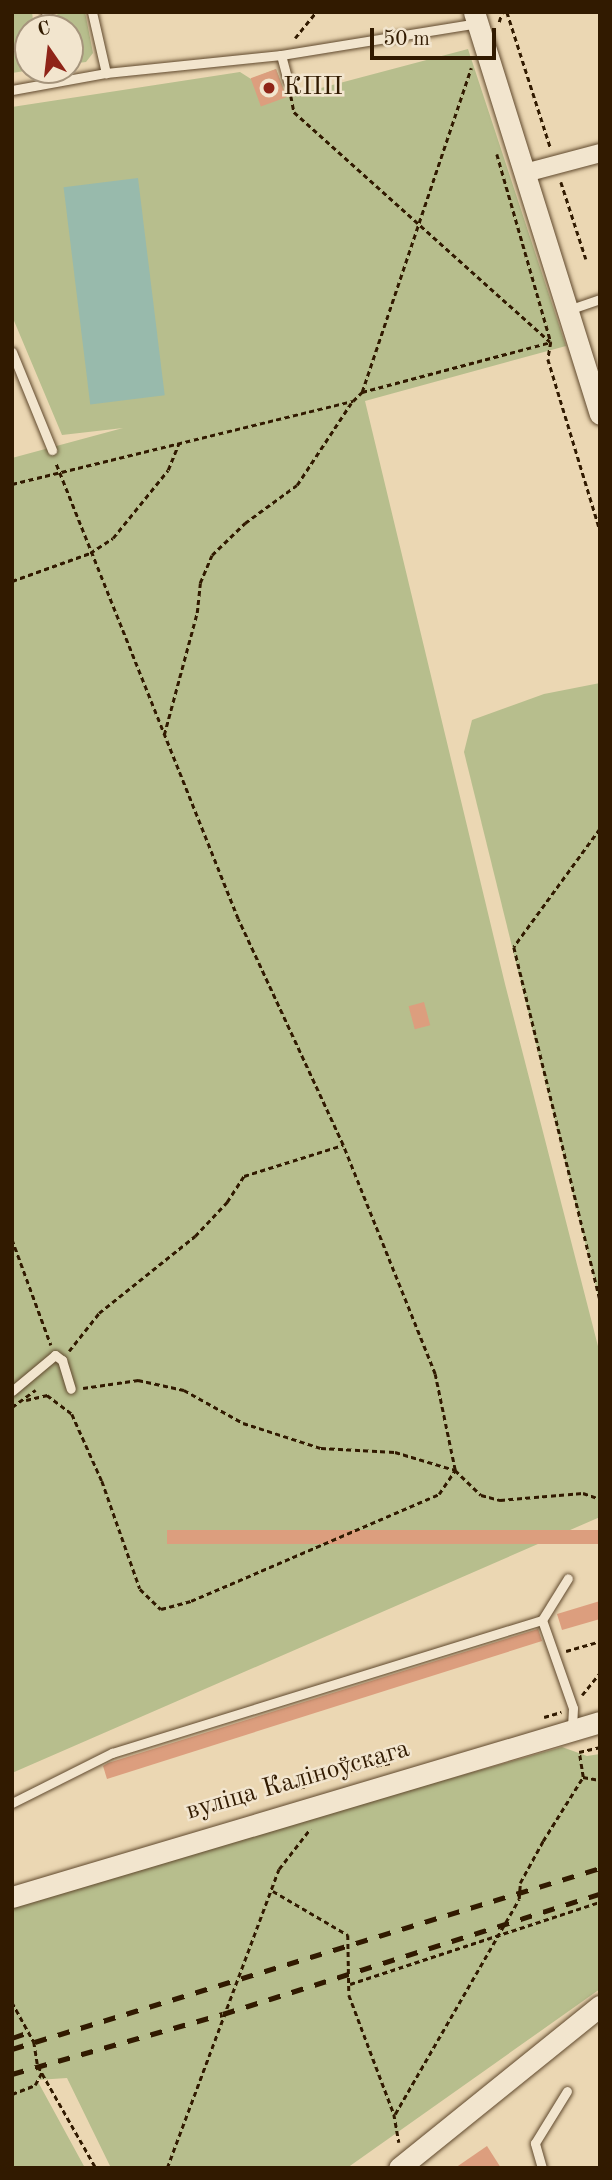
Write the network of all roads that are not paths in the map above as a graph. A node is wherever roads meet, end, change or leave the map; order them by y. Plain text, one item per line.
1 (92, 12) edge
2 (476, 18) edge
3 (281, 55) junction
4 (106, 73) junction
5 (84, 77) edge
6 (288, 82) road end
7 (43, 84) edge
8 (12, 90) edge
9 (600, 153) edge
10 (525, 173) junction
11 (600, 299) edge
12 (568, 310) junction
13 (12, 352) edge
14 (600, 414) edge
15 (52, 450) road end
16 (71, 1390) road end
17 (12, 1391) edge
18 (568, 1578) dead end
19 (542, 1620) junction
20 (600, 1722) edge
21 (572, 1730) junction
22 (12, 1803) edge
23 (12, 1897) edge
24 (600, 2006) edge
25 (567, 2091) dead end
26 (398, 2168) edge
27 (542, 2168) edge

1 - 4 lane
2 - 3 lane
2 - 10 street
3 - 4 lane
3 - 6 lane
4 - 5 lane
7 - 8 lane
9 - 10 street
10 - 12 street
11 - 12 lane
12 - 14 street
13 - 15 lane
16 - 17 lane
18 - 19 lane
19 - 21 lane
19 - 22 lane
20 - 21 street, вуліца Каліноўскага
21 - 23 street, вуліца Каліноўскага
24 - 26 street
25 - 27 lane

